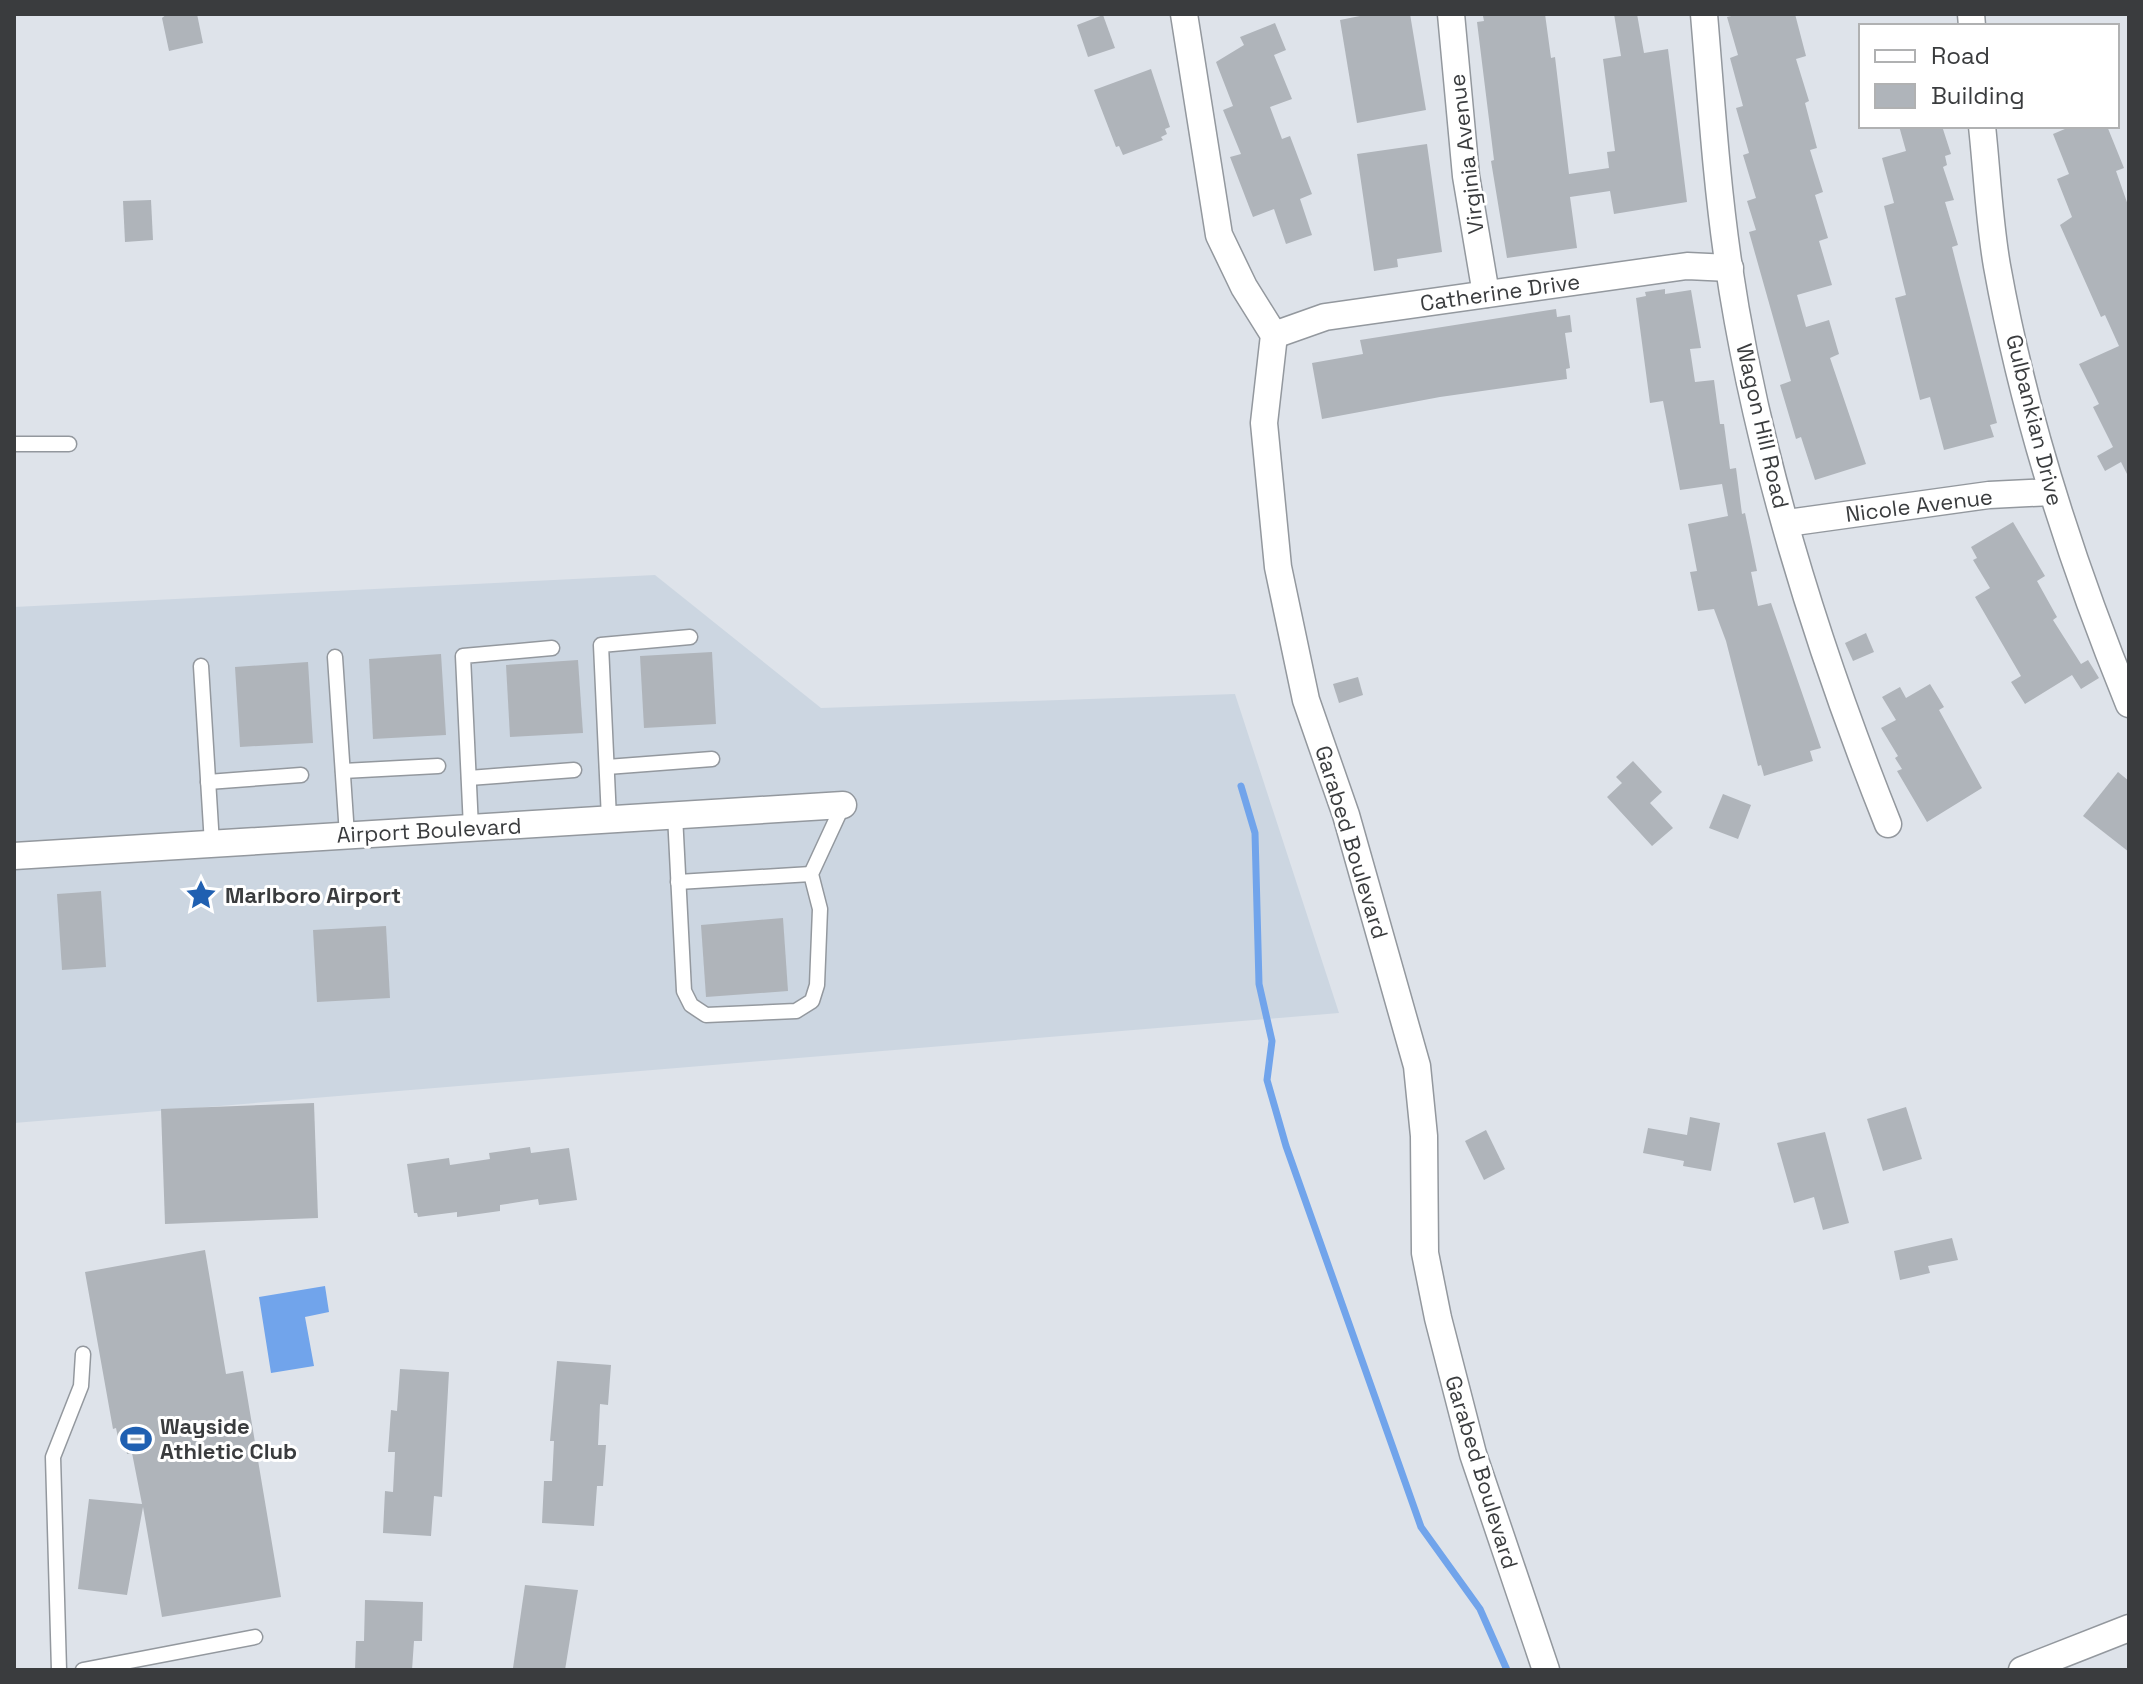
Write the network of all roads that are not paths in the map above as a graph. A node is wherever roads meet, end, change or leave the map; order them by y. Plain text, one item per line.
1 (1184, 14) edge
2 (1451, 14) edge
3 (1704, 14) edge
4 (1982, 128) edge
5 (1730, 268) junction
6 (1486, 294) junction
7 (1274, 335) junction
8 (14, 444) edge
9 (69, 444) dead end
10 (2052, 492) junction
11 (1787, 523) junction
12 (690, 637) dead end
13 (552, 648) dead end
14 (335, 657) dead end
15 (201, 666) dead end
16 (2129, 704) edge
17 (712, 759) dead end
18 (438, 766) dead end
19 (607, 767) junction
20 (574, 770) dead end
21 (343, 771) junction
22 (301, 775) dead end
23 (469, 778) junction
24 (208, 782) junction
25 (843, 805) joint
26 (675, 815) junction
27 (609, 819) junction
28 (1888, 824) dead end
29 (471, 828) junction
30 (347, 835) junction
31 (212, 844) junction
32 (14, 856) edge
33 (811, 874) junction
34 (678, 882) junction
35 (83, 1354) dead end
36 (2129, 1628) edge
37 (255, 1637) dead end
38 (59, 1670) edge
39 (83, 1670) edge
40 (1546, 1670) edge
41 (2022, 1670) edge

1 - 7 street
2 - 6 street, Virginia Avenue
3 - 5 street, Wagon Hill Road
4 - 10 street, Gulbankian Drive
5 - 6 street, Catherine Drive
5 - 11 street, Wagon Hill Road
6 - 7 street, Catherine Drive
7 - 40 street, Garabed Boulevard
8 - 9 lane
10 - 11 street, Nicole Avenue
10 - 16 street, Gulbankian Drive
11 - 28 street, Wagon Hill Road
12 - 19 lane
13 - 23 lane
14 - 21 lane
15 - 24 lane
17 - 19 lane
18 - 21 lane
19 - 27 lane
20 - 23 lane
21 - 30 lane
22 - 24 lane
23 - 29 lane
24 - 31 lane
25 - 26 street, Airport Boulevard
25 - 33 lane
26 - 27 street, Airport Boulevard
26 - 34 lane
27 - 29 street, Airport Boulevard
29 - 30 street, Airport Boulevard
30 - 31 street, Airport Boulevard
31 - 32 street, Airport Boulevard
33 - 34 lane
33 - 34 lane
35 - 38 lane
36 - 41 street
37 - 39 lane

